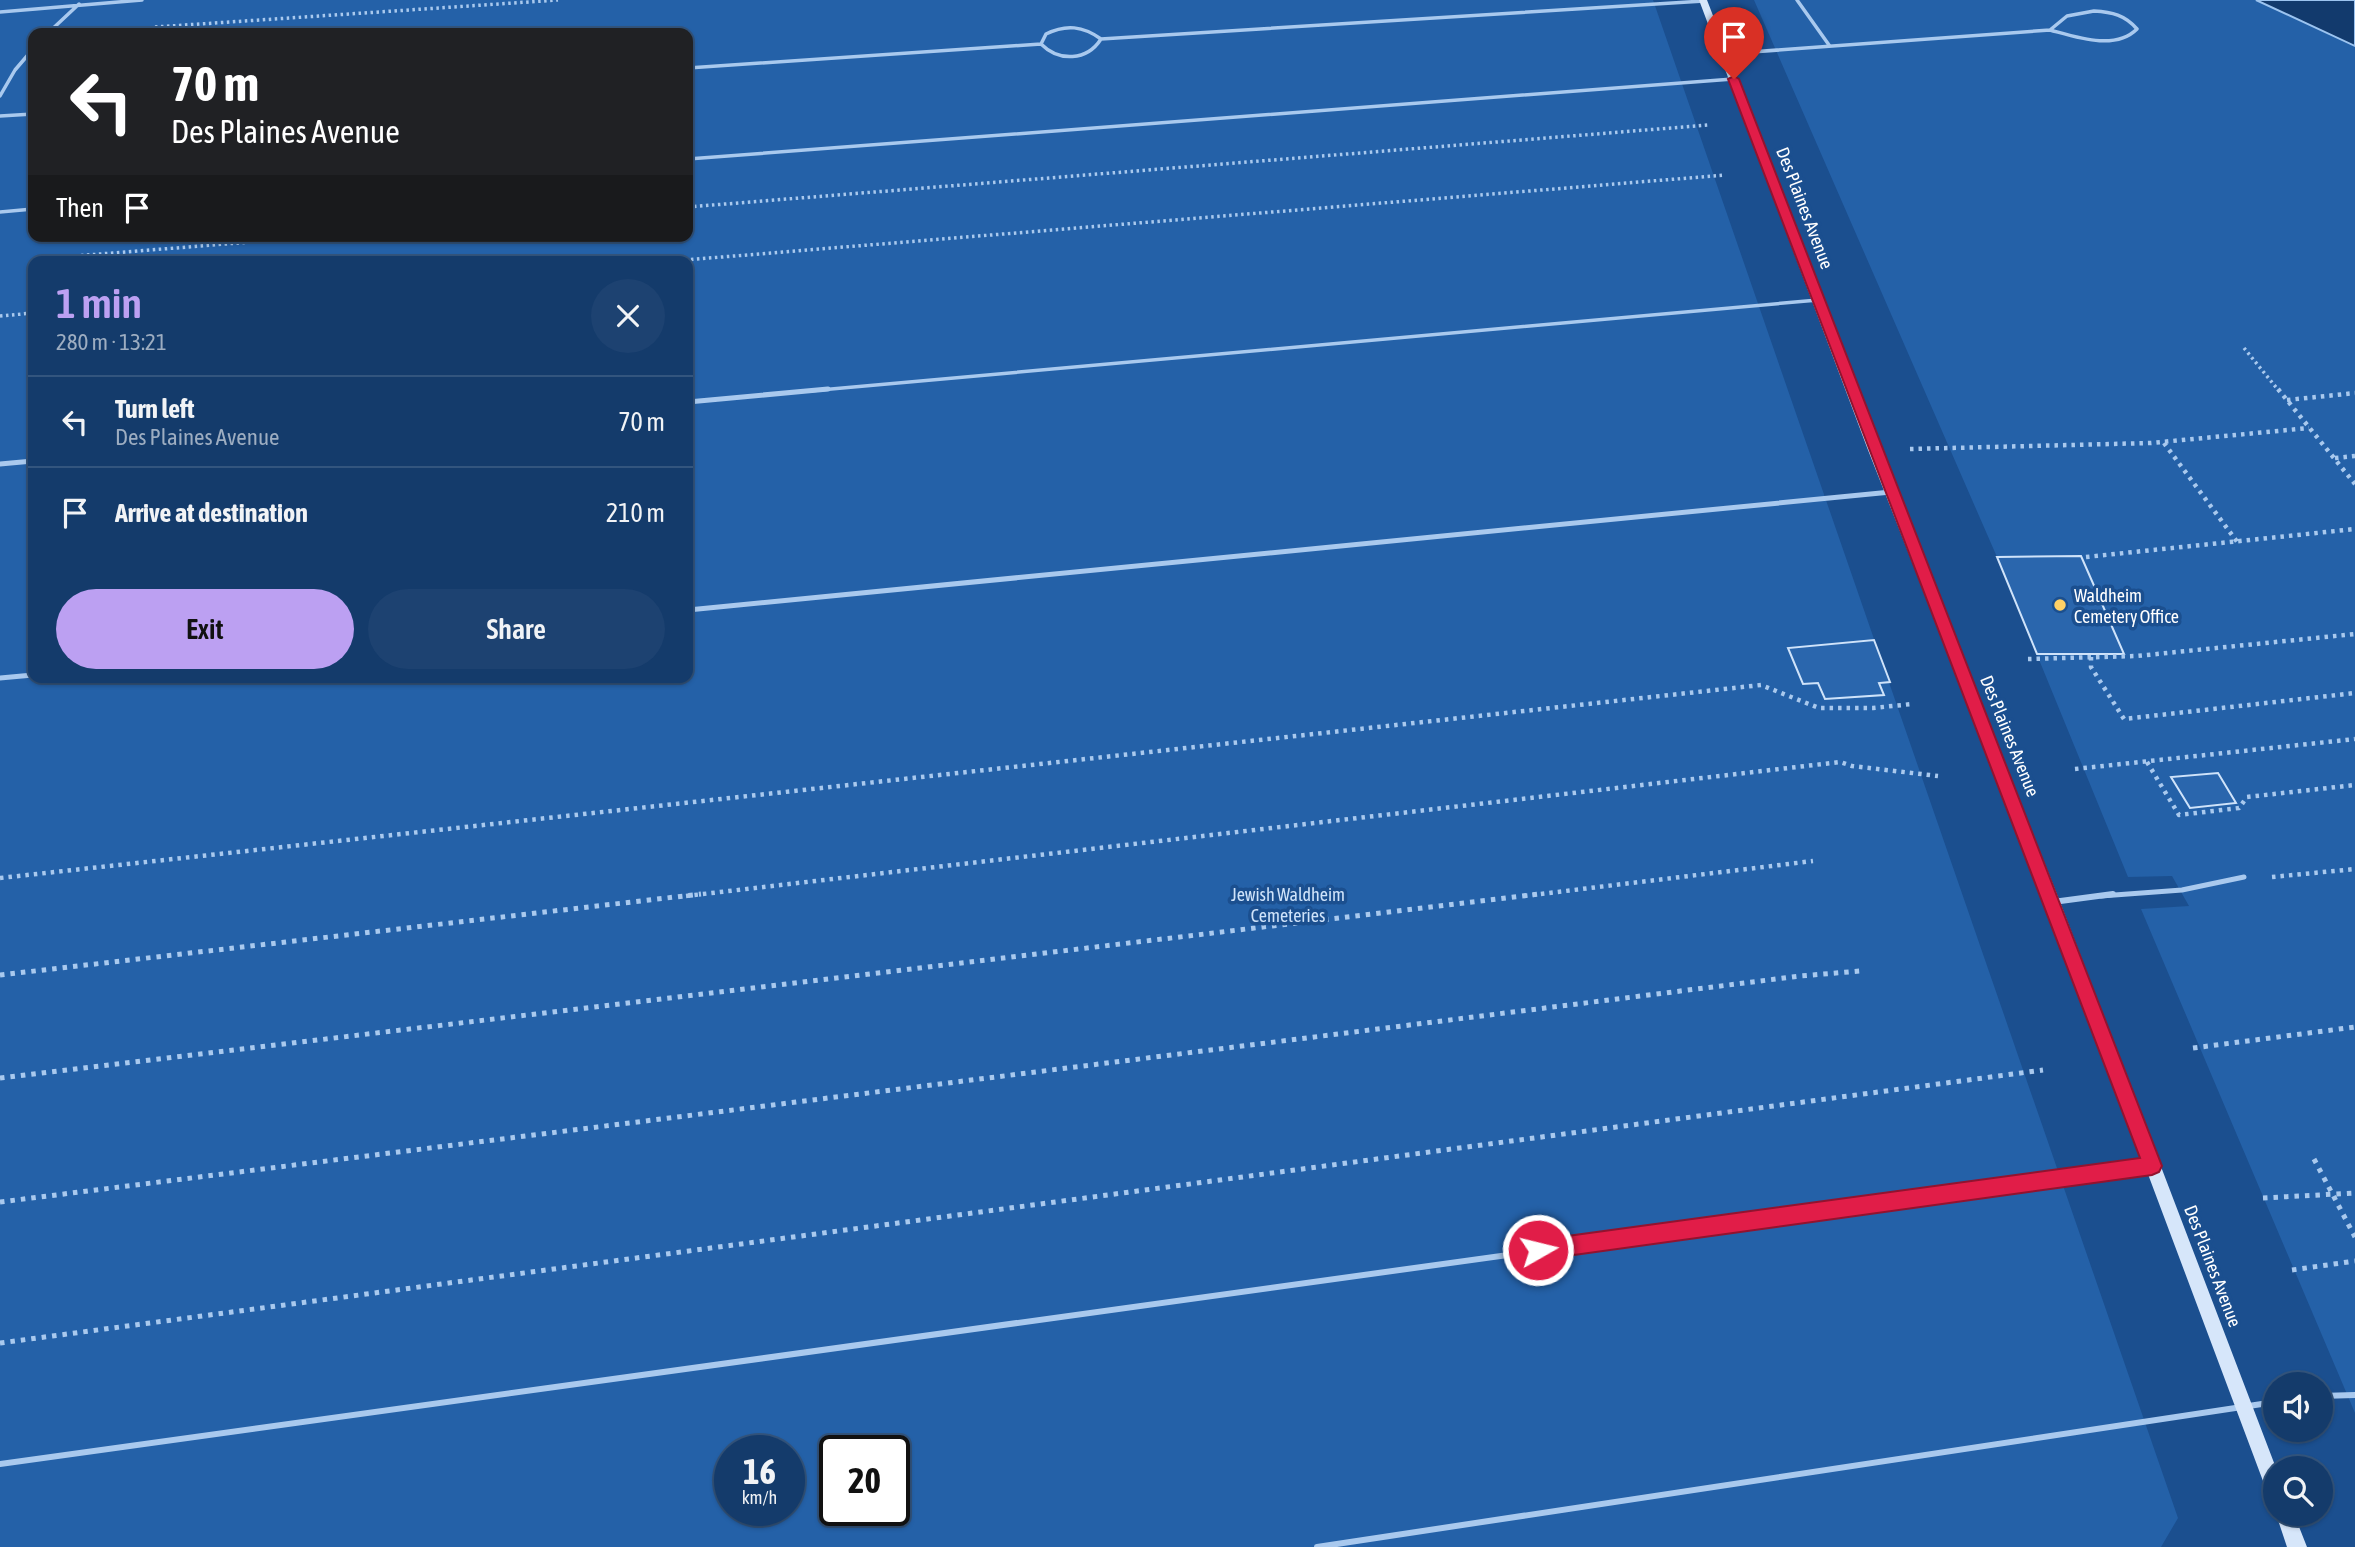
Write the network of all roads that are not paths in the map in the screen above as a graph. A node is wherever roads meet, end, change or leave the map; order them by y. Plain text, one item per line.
1 (142, 0) edge
2 (1704, 0) edge
3 (1797, 0) edge
4 (80, 4) junction
5 (0, 12) edge
6 (54, 28) edge
7 (2050, 30) junction
8 (1101, 39) junction
9 (1041, 44) junction
10 (1829, 46) junction
11 (1724, 54) junction
12 (28, 55) edge
13 (693, 68) edge
14 (1734, 79) junction
15 (0, 96) edge
16 (28, 114) edge
17 (0, 116) edge
18 (693, 159) edge
19 (28, 209) edge
20 (0, 212) edge
21 (1818, 300) junction
22 (693, 402) edge
23 (28, 461) edge
24 (0, 464) edge
25 (1891, 492) junction
26 (693, 610) edge
27 (28, 675) edge
28 (0, 678) edge
29 (2244, 877) road end
30 (2053, 902) junction
31 (2152, 1166) junction
32 (2355, 1395) edge
33 (2333, 1396) edge
34 (2263, 1404) edge
35 (2244, 1407) junction
36 (2263, 1457) edge
37 (0, 1464) edge
38 (2289, 1526) edge
39 (1317, 1547) edge
40 (2297, 1547) edge

1 - 4 lane
2 - 8 lane
2 - 11 main road, Des Plaines Avenue
3 - 10 lane
4 - 5 lane
4 - 6 lane
7 - 7 lane
7 - 10 lane
8 - 9 lane
8 - 9 lane
9 - 13 lane
10 - 11 lane
11 - 14 main road, Des Plaines Avenue
12 - 15 lane
14 - 18 lane
14 - 21 main road, Des Plaines Avenue
16 - 17 lane
19 - 20 lane
21 - 22 lane
21 - 25 main road, Des Plaines Avenue
23 - 24 lane
25 - 26 lane
25 - 30 main road, Des Plaines Avenue
27 - 28 lane
29 - 30 lane
30 - 31 main road, Des Plaines Avenue
31 - 35 main road, Des Plaines Avenue
31 - 37 lane
32 - 33 lane
34 - 35 lane
35 - 36 main road, Des Plaines Avenue
35 - 39 lane
38 - 40 main road

